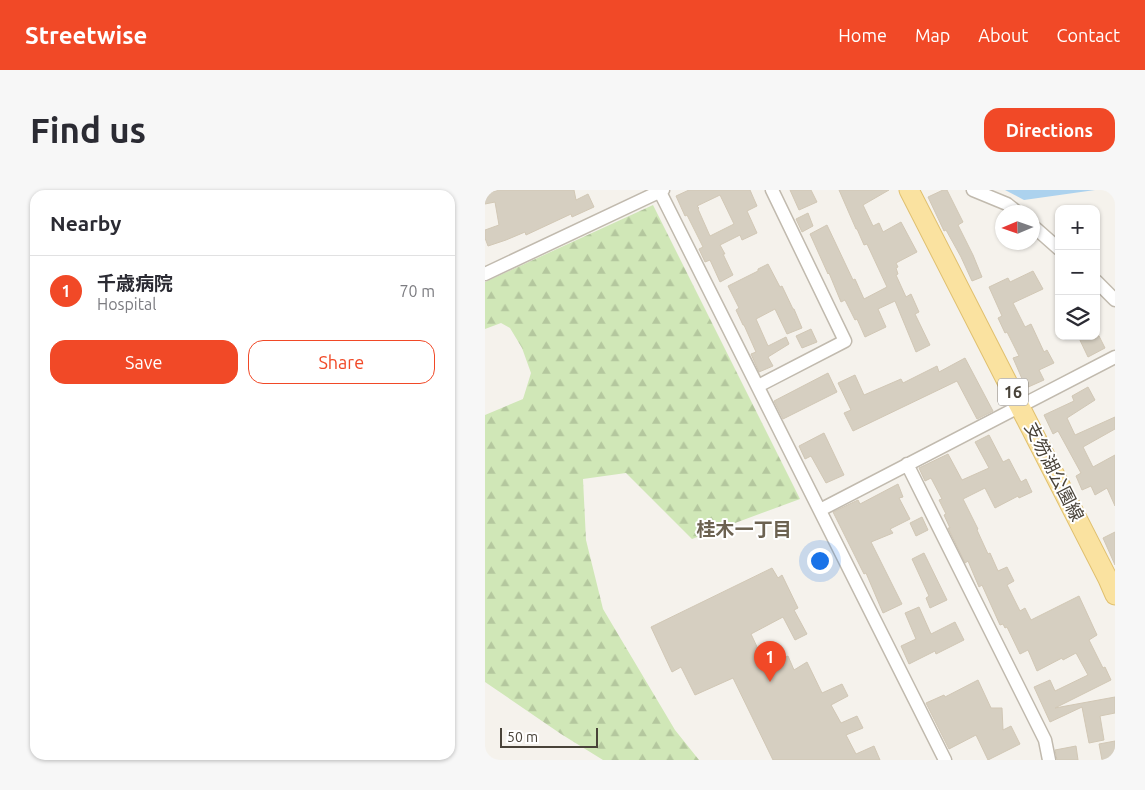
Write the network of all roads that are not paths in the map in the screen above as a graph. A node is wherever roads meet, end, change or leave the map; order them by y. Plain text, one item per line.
1 (772, 190) edge
2 (909, 190) edge
3 (973, 190) edge
4 (660, 191) edge
5 (1008, 205) edge
6 (1040, 232) edge
7 (1055, 245) edge
8 (485, 274) edge
9 (1100, 285) edge
10 (1115, 300) edge
11 (1115, 356) edge
12 (757, 386) junction
13 (1020, 405) junction
14 (907, 464) junction
15 (820, 510) junction
16 (1113, 583) edge
17 (945, 760) edge
18 (1049, 760) edge

1 - 12 street
2 - 13 main road, 支笏湖公園線 / 16
3 - 5 street
4 - 8 street
4 - 12 street
6 - 7 street
9 - 10 street
11 - 13 street
12 - 15 street
13 - 14 street
13 - 16 main road, 支笏湖公園線 / 16
14 - 15 street
14 - 18 street
15 - 17 street

